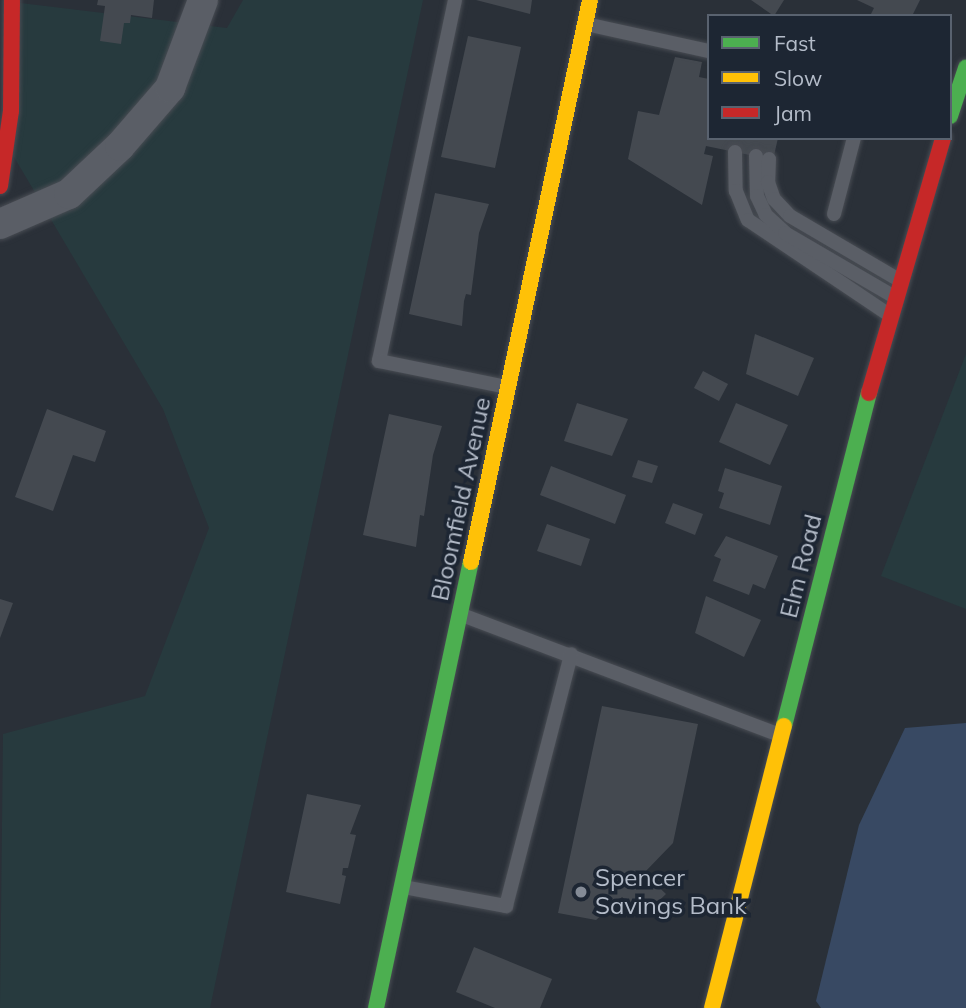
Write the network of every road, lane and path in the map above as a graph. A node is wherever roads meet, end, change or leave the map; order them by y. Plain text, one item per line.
1 (12, 0) edge
2 (204, 0) edge
3 (455, 0) edge
4 (590, 0) edge
5 (584, 24) junction
6 (707, 51) edge
7 (966, 68) edge
8 (952, 110) edge
9 (853, 140) edge
10 (942, 140) edge
11 (734, 152) dead end
12 (0, 186) edge
13 (834, 214) dead end
14 (0, 224) edge
15 (900, 281) junction
16 (894, 297) junction
17 (890, 315) junction
18 (508, 387) junction
19 (460, 614) junction
20 (571, 654) junction
21 (781, 736) junction
22 (401, 887) junction
23 (376, 1008) edge
24 (712, 1008) edge

1 - 12 street
2 - 14 street
3 - 18 lane
4 - 5 street, Bloomfield Avenue
5 - 6 lane
5 - 18 street, Bloomfield Avenue
7 - 8 street
9 - 13 lane
10 - 15 street, Elm Road
11 - 17 lane
15 - 16 street, Elm Road
15 - 16 lane
16 - 17 street, Elm Road
17 - 21 street, Elm Road
18 - 19 street, Bloomfield Avenue
19 - 20 lane
19 - 22 street, Bloomfield Avenue
20 - 21 lane
20 - 22 lane
21 - 24 street, Elm Road
22 - 23 street, Bloomfield Avenue

